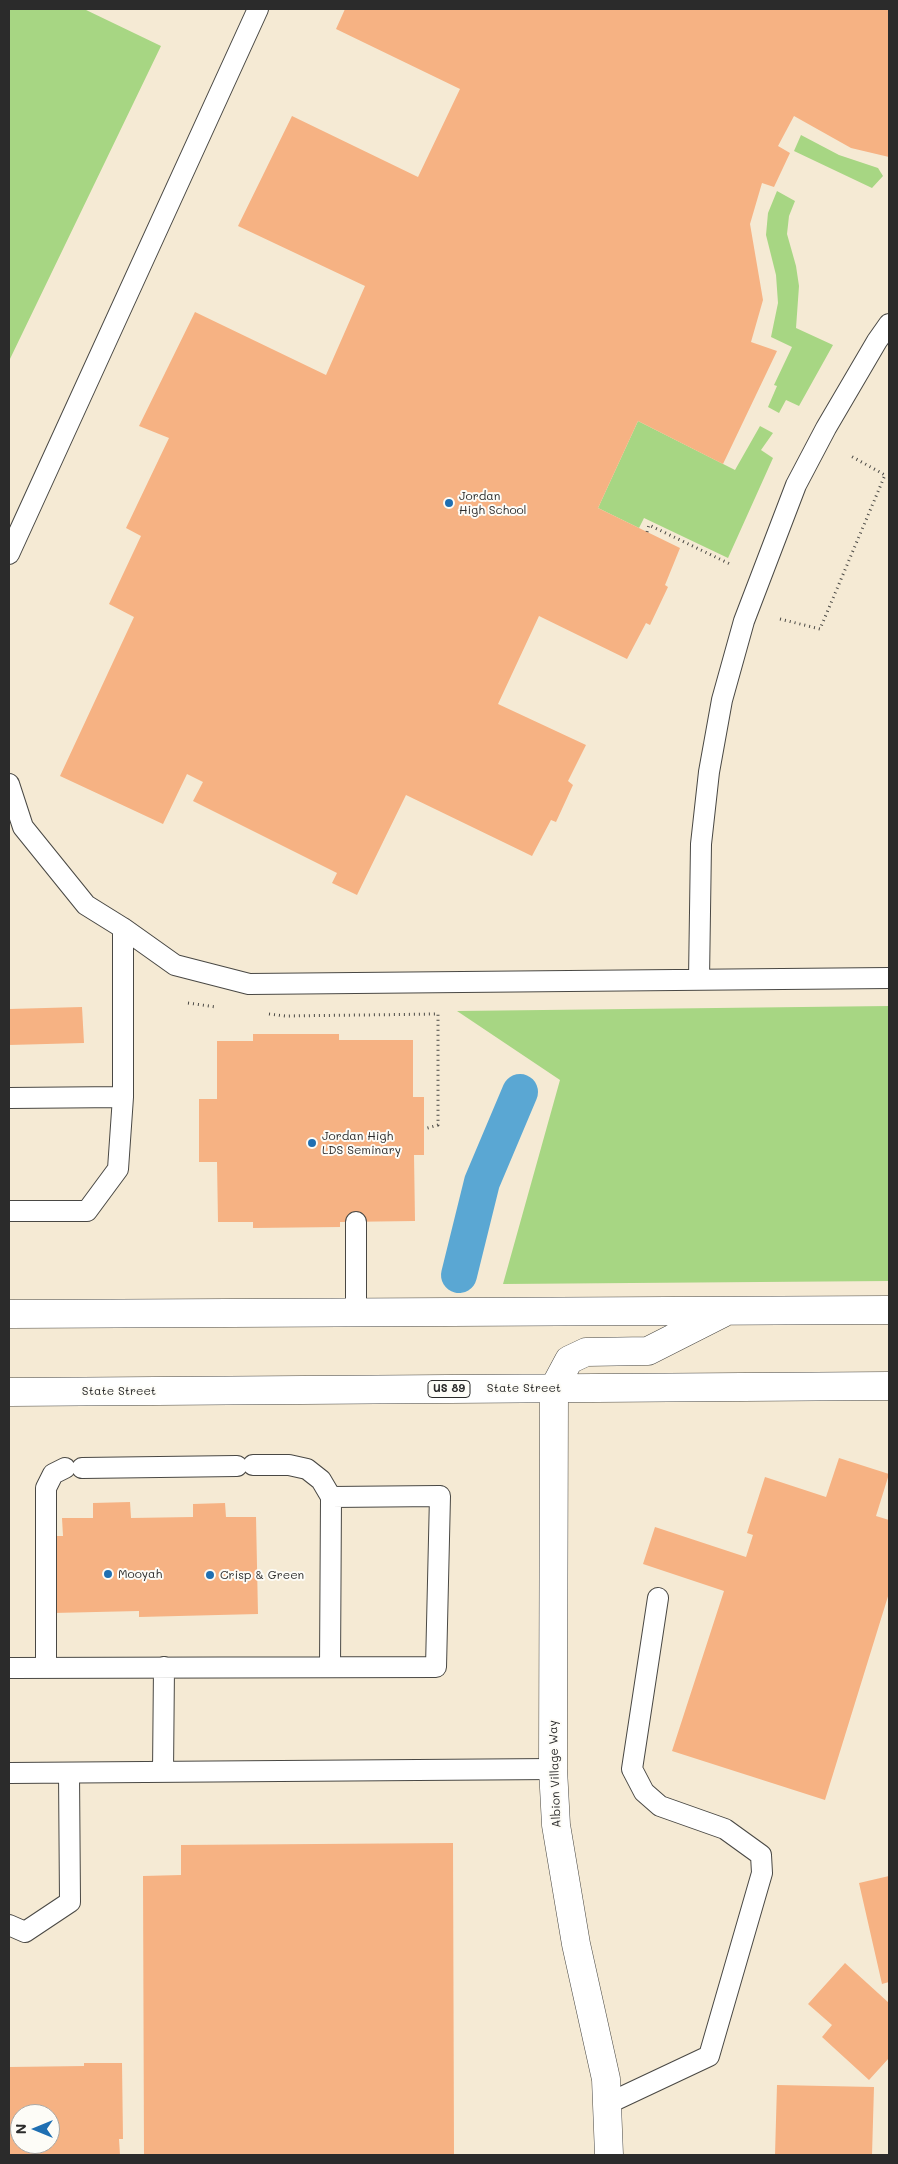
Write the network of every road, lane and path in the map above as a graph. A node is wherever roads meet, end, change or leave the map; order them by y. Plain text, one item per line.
1 (258, 9) edge
2 (889, 324) edge
3 (849, 456) dead end
4 (647, 532) dead end
5 (9, 554) edge
6 (732, 565) dead end
7 (780, 619) dead end
8 (9, 784) edge
9 (123, 928) junction
10 (889, 978) edge
11 (698, 979) junction
12 (188, 1003) dead end
13 (217, 1007) dead end
14 (265, 1013) dead end
15 (123, 1097) junction
16 (9, 1098) edge
17 (424, 1128) dead end
18 (9, 1211) edge
19 (356, 1222) dead end
20 (889, 1310) edge
21 (726, 1311) junction
22 (356, 1312) junction
23 (9, 1314) edge
24 (889, 1386) edge
25 (554, 1388) junction
26 (9, 1392) edge
27 (331, 1497) junction
28 (658, 1598) dead end
29 (330, 1666) junction
30 (164, 1667) junction
31 (9, 1668) edge
32 (46, 1668) junction
33 (553, 1770) junction
34 (163, 1772) junction
35 (9, 1773) edge
36 (69, 1773) junction
37 (9, 1925) edge
38 (607, 2104) junction
39 (609, 2155) edge

1 - 5 lane
2 - 11 lane
3 - 7 path
4 - 6 path
8 - 9 lane
9 - 11 lane
9 - 15 lane
10 - 11 lane
12 - 13 path
14 - 17 path
15 - 16 lane
15 - 18 lane
19 - 22 lane
20 - 21 main road
21 - 22 main road
21 - 25 main road
22 - 23 main road
24 - 25 main road, State Street / US 89
25 - 26 main road, State Street / US 89
25 - 33 main road, Albion Village Way
27 - 29 lane
27 - 29 lane
27 - 32 lane
28 - 38 lane
29 - 30 lane
30 - 32 lane
30 - 34 lane
31 - 32 lane
33 - 34 lane
33 - 38 main road, Albion Village Way
34 - 36 lane
35 - 36 lane
36 - 37 lane
38 - 39 main road, Albion Village Way

